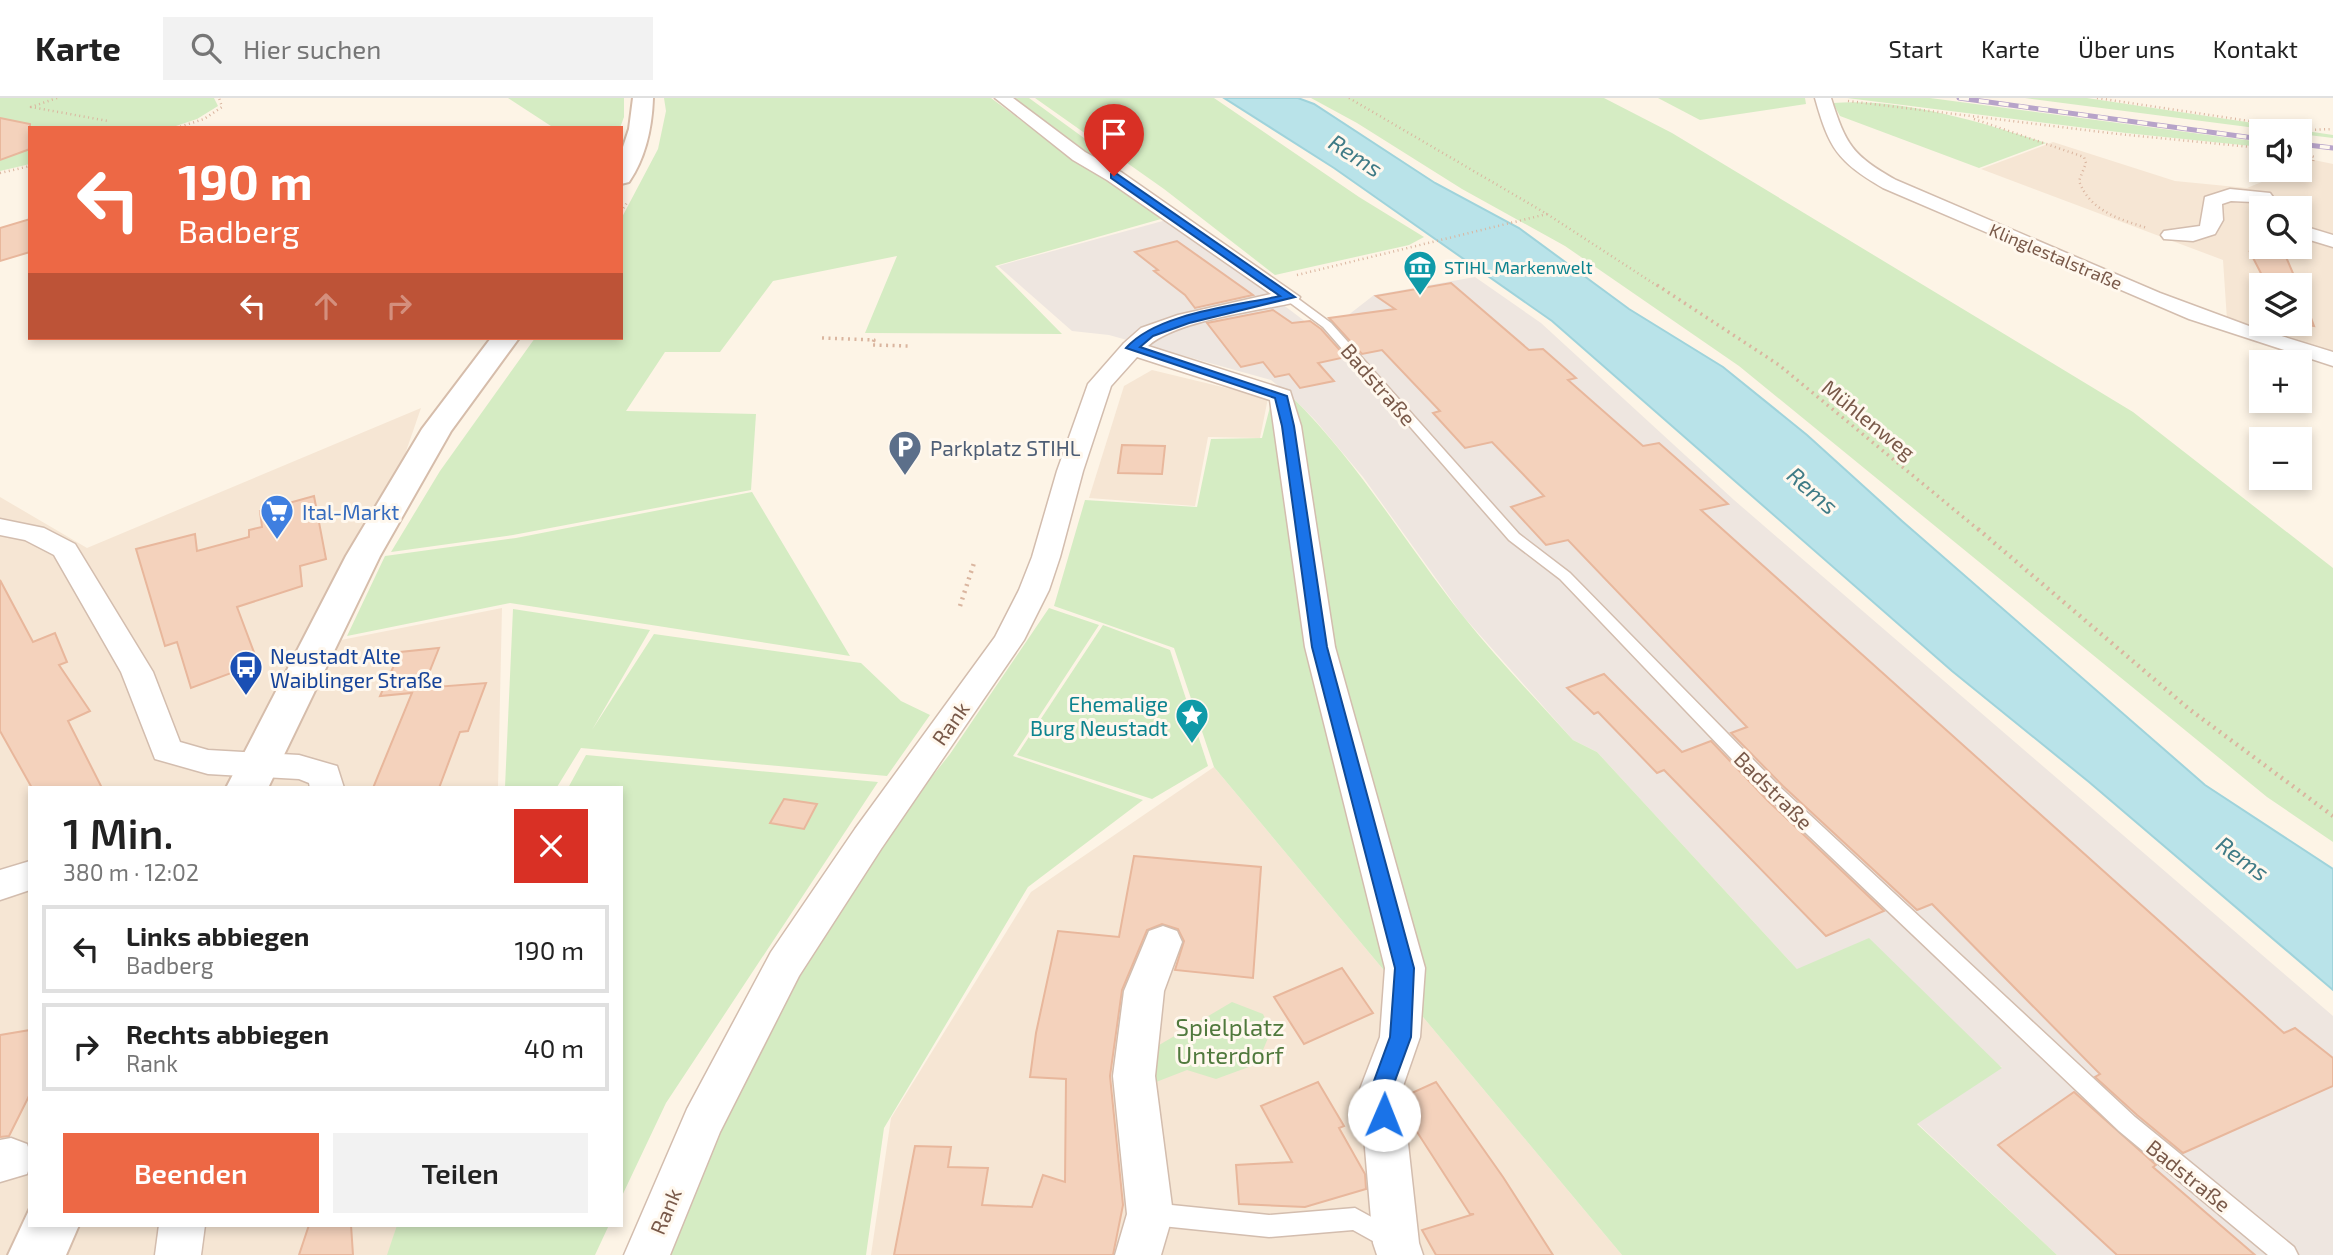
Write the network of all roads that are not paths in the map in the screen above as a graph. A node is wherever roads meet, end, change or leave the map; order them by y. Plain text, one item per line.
1 (643, 98) edge
2 (1003, 98) edge
3 (1824, 99) edge
4 (623, 173) edge
5 (2249, 196) edge
6 (2312, 234) edge
7 (2171, 235) road end
8 (2333, 241) edge
9 (1289, 297) junction
10 (504, 340) edge
11 (1132, 348) junction
12 (2333, 359) edge
13 (0, 527) edge
14 (253, 776) edge
15 (327, 786) edge
16 (28, 876) edge
17 (0, 885) edge
18 (1163, 942) dead end
19 (1150, 1214) junction
20 (50, 1227) edge
21 (182, 1227) edge
22 (1398, 1249) edge
23 (36, 1255) edge
24 (178, 1255) edge
25 (647, 1255) edge
26 (1138, 1255) edge
27 (2286, 1255) edge

1 - 4 street
2 - 9 street
3 - 12 street, Klinglestalstraße
5 - 7 street
6 - 8 street
9 - 11 street, Rank
9 - 27 lane, Badstraße
10 - 14 street
11 - 22 street
11 - 25 street, Rank
13 - 14 street
14 - 15 street
16 - 17 street
18 - 19 street
19 - 22 lane
19 - 26 street
20 - 23 street
21 - 24 street

